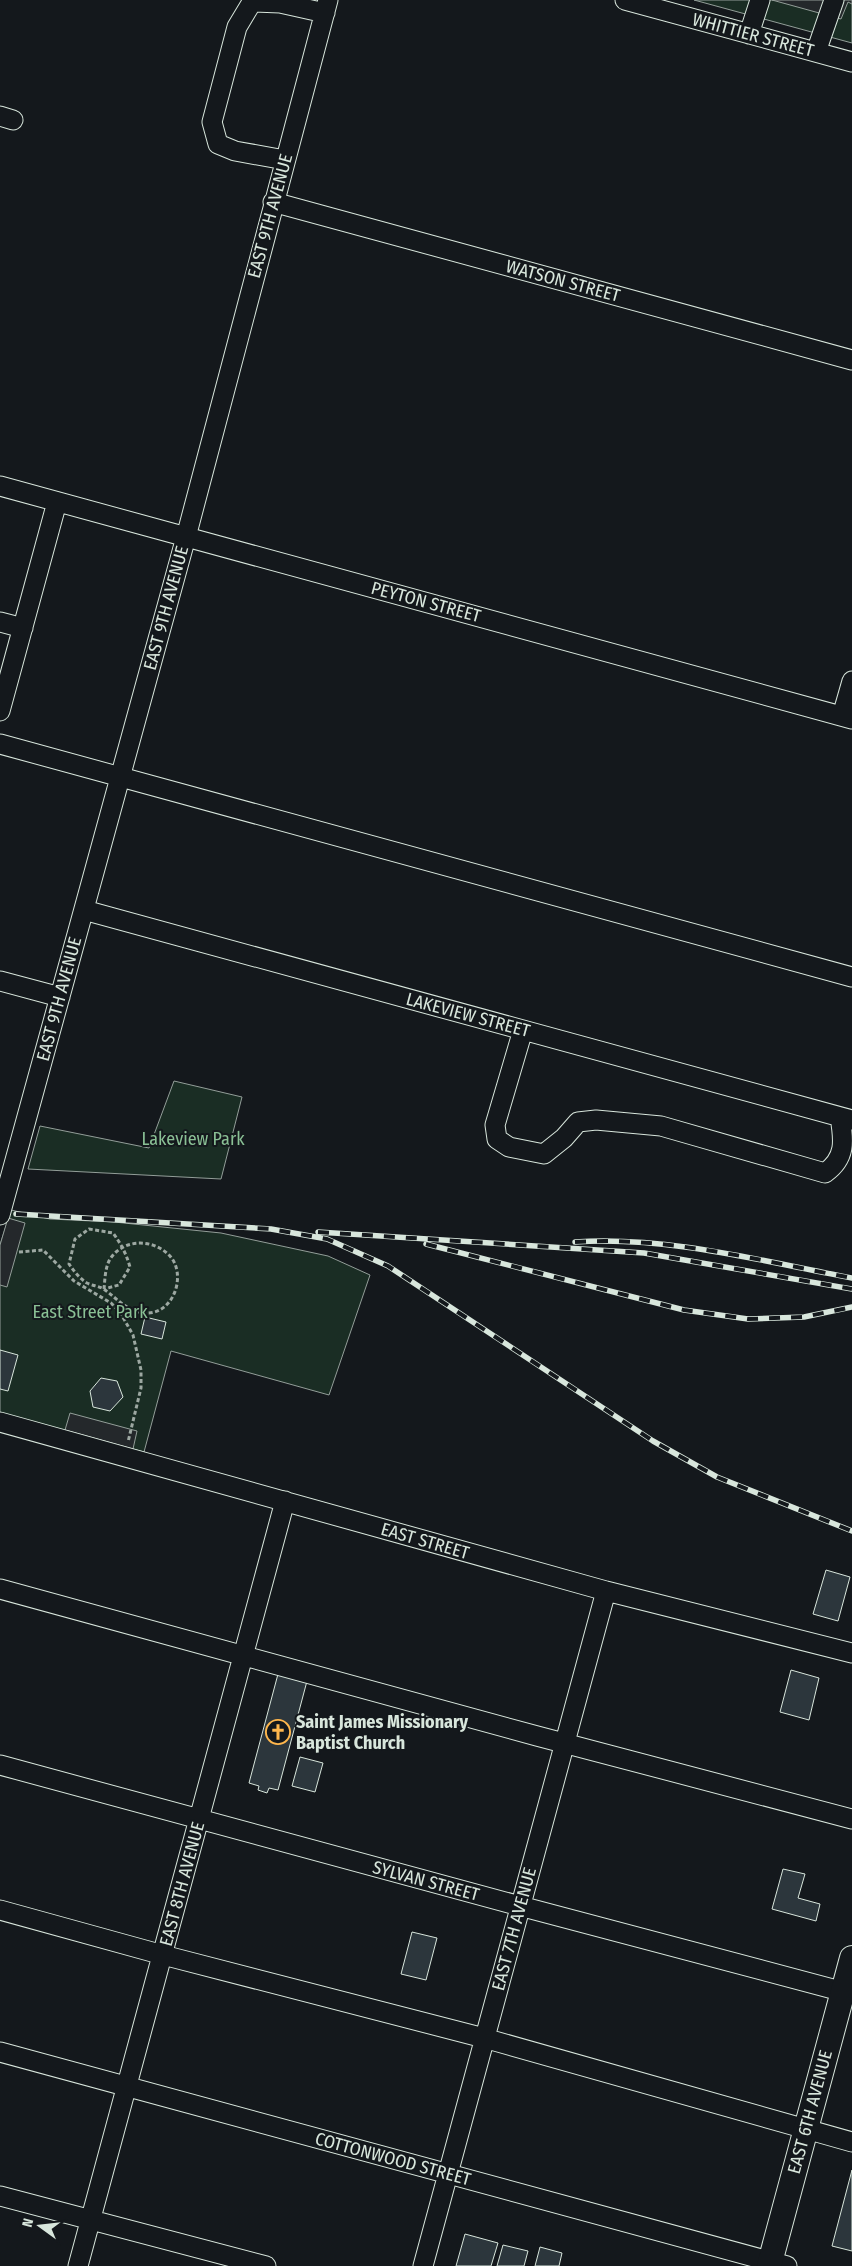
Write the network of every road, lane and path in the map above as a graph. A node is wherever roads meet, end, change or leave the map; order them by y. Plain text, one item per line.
1 (625, 0) edge
2 (760, 0) edge
3 (834, 0) edge
4 (248, 1) edge
5 (327, 7) edge
6 (749, 34) junction
7 (816, 52) junction
8 (852, 62) edge
9 (285, 160) junction
10 (273, 202) junction
11 (852, 360) edge
12 (0, 486) edge
13 (57, 502) junction
14 (186, 537) junction
15 (0, 622) edge
16 (23, 628) junction
17 (852, 681) edge
18 (0, 711) edge
19 (847, 718) edge
20 (0, 744) edge
21 (120, 777) junction
22 (84, 910) junction
23 (852, 977) edge
24 (0, 981) edge
25 (60, 997) junction
26 (522, 1030) junction
27 (846, 1118) edge
28 (0, 1215) edge
29 (123, 1247) junction
30 (18, 1252) dead end
31 (69, 1264) junction
32 (61, 1266) junction
33 (104, 1289) junction
34 (0, 1422) edge
35 (125, 1457) junction
36 (285, 1502) junction
37 (0, 1589) edge
38 (606, 1591) junction
39 (852, 1653) edge
40 (244, 1655) junction
41 (564, 1743) junction
42 (0, 1765) edge
43 (852, 1819) edge
44 (200, 1820) junction
45 (520, 1906) junction
46 (0, 1910) edge
47 (163, 1955) junction
48 (852, 1958) edge
49 (847, 1992) edge
50 (484, 2038) junction
51 (0, 2052) edge
52 (127, 2087) junction
53 (806, 2129) junction
54 (852, 2142) edge
55 (447, 2173) junction
56 (0, 2196) edge
57 (90, 2221) junction
58 (775, 2264) edge
59 (78, 2266) edge
60 (266, 2266) edge
61 (423, 2266) edge

1 - 6 street, WHITTIER STREET
2 - 6 street
3 - 7 street
4 - 5 street
4 - 9 street
5 - 9 street, EAST 9TH AVENUE
6 - 7 street, WHITTIER STREET
7 - 8 street, WHITTIER STREET
9 - 10 street, EAST 9TH AVENUE
10 - 11 street, WATSON STREET
10 - 14 street, EAST 9TH AVENUE
12 - 13 street, PEYTON STREET
13 - 14 street, PEYTON STREET
13 - 16 street
14 - 19 street, PEYTON STREET
14 - 21 street, EAST 9TH AVENUE
15 - 16 street
16 - 18 street
17 - 19 street
20 - 21 street
21 - 22 street, EAST 9TH AVENUE
21 - 23 street
22 - 25 street, EAST 9TH AVENUE
22 - 26 street, LAKEVIEW STREET
24 - 25 street
25 - 28 street, EAST 9TH AVENUE
26 - 27 street, LAKEVIEW STREET
26 - 27 street
29 - 31 path
29 - 33 path
29 - 33 path
29 - 33 path
30 - 32 path
31 - 32 path
31 - 33 path
32 - 35 path
34 - 35 street, EAST STREET
35 - 36 street, EAST STREET
36 - 38 street, EAST STREET
36 - 40 street, EAST 8TH AVENUE
37 - 40 street
38 - 39 street, EAST STREET
38 - 41 street, EAST 7TH AVENUE
40 - 41 street
40 - 44 street, EAST 8TH AVENUE
41 - 43 street
41 - 45 street, EAST 7TH AVENUE
42 - 44 street, SYLVAN STREET
44 - 45 street, SYLVAN STREET
44 - 47 street, EAST 8TH AVENUE
45 - 49 street, SYLVAN STREET
45 - 50 street, EAST 7TH AVENUE
46 - 47 street
47 - 50 street
47 - 52 street, EAST 8TH AVENUE
48 - 49 main road, EAST 6TH AVENUE
49 - 53 main road, EAST 6TH AVENUE
50 - 53 street
50 - 55 street, EAST 7TH AVENUE
51 - 52 street, COTTONWOOD STREET
52 - 55 street, COTTONWOOD STREET
52 - 57 street, EAST 8TH AVENUE
53 - 54 street
53 - 58 main road, EAST 6TH AVENUE
55 - 58 street, COTTONWOOD STREET
55 - 61 street, EAST 7TH AVENUE
56 - 57 street
57 - 59 street, EAST 8TH AVENUE
57 - 60 street

